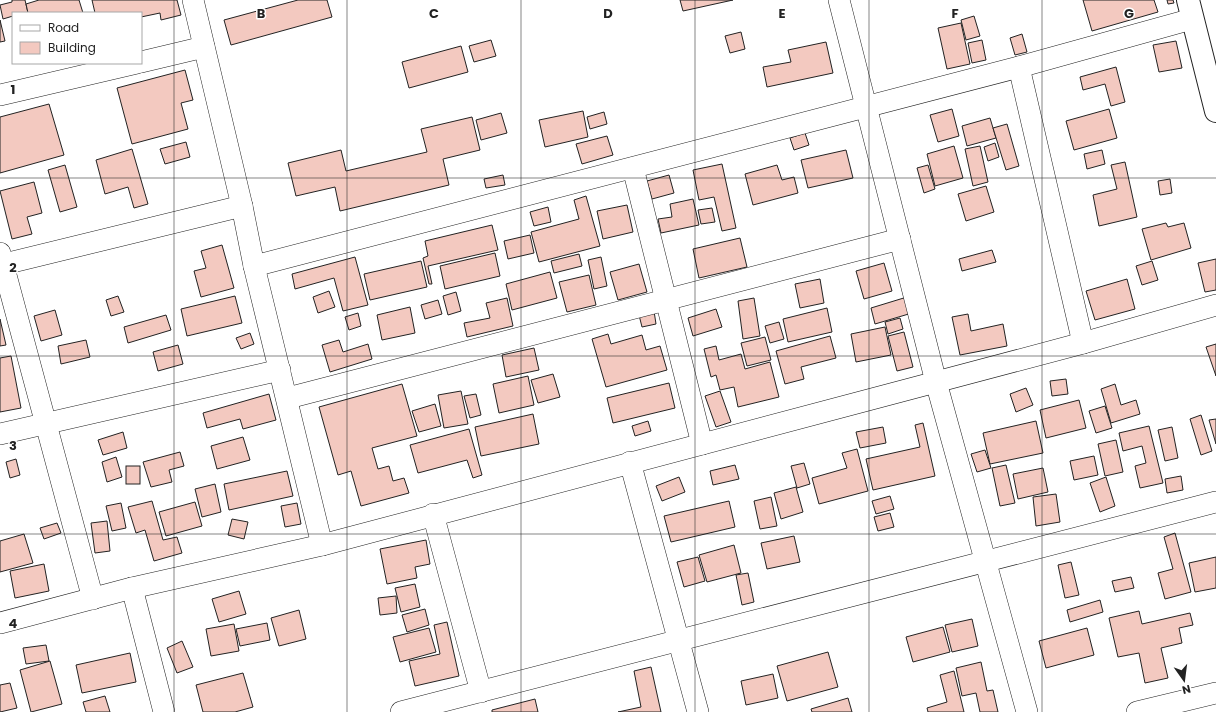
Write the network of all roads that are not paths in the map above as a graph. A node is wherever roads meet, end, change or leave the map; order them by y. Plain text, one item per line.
1 (192, 0) edge
2 (839, 0) edge
3 (1190, 9) edge
4 (204, 47) junction
5 (142, 62) edge
6 (133, 64) edge
7 (1019, 67) junction
8 (0, 95) edge
9 (865, 107) junction
10 (1216, 111) edge
11 (633, 168) junction
12 (242, 206) junction
13 (900, 239) junction
14 (1, 261) edge
15 (254, 266) junction
16 (667, 299) junction
17 (1216, 305) edge
18 (1083, 343) junction
19 (280, 370) junction
20 (936, 382) junction
21 (288, 398) junction
22 (45, 424) junction
23 (0, 434) edge
24 (702, 444) junction
25 (630, 462) junction
26 (1216, 502) edge
27 (433, 514) junction
28 (322, 545) junction
29 (986, 561) junction
30 (132, 588) junction
31 (93, 599) junction
32 (0, 623) edge
33 (679, 642) junction
34 (481, 692) junction
35 (1216, 692) edge
36 (415, 710) edge
37 (164, 712) edge
38 (698, 712) edge
39 (1028, 712) edge
40 (1137, 712) edge

1 - 4 street
2 - 9 street
3 - 7 street
3 - 10 street
4 - 5 street
4 - 12 street
6 - 8 street
7 - 9 street
7 - 18 street
9 - 11 street
9 - 13 street
11 - 15 street
11 - 16 street
12 - 14 street
12 - 15 street
13 - 16 street
13 - 20 street
14 - 22 street
15 - 19 street
16 - 21 street
16 - 24 street
17 - 18 street
18 - 20 street
19 - 21 street
19 - 22 street
20 - 24 street
20 - 29 street
21 - 28 street
22 - 23 street
22 - 31 street
24 - 25 street
25 - 27 street
25 - 33 street
26 - 29 street
27 - 28 street
27 - 34 street
28 - 30 street
29 - 33 street
29 - 39 street
30 - 31 street
30 - 37 street
31 - 32 street
33 - 34 street
33 - 38 street
34 - 36 street
35 - 40 street

